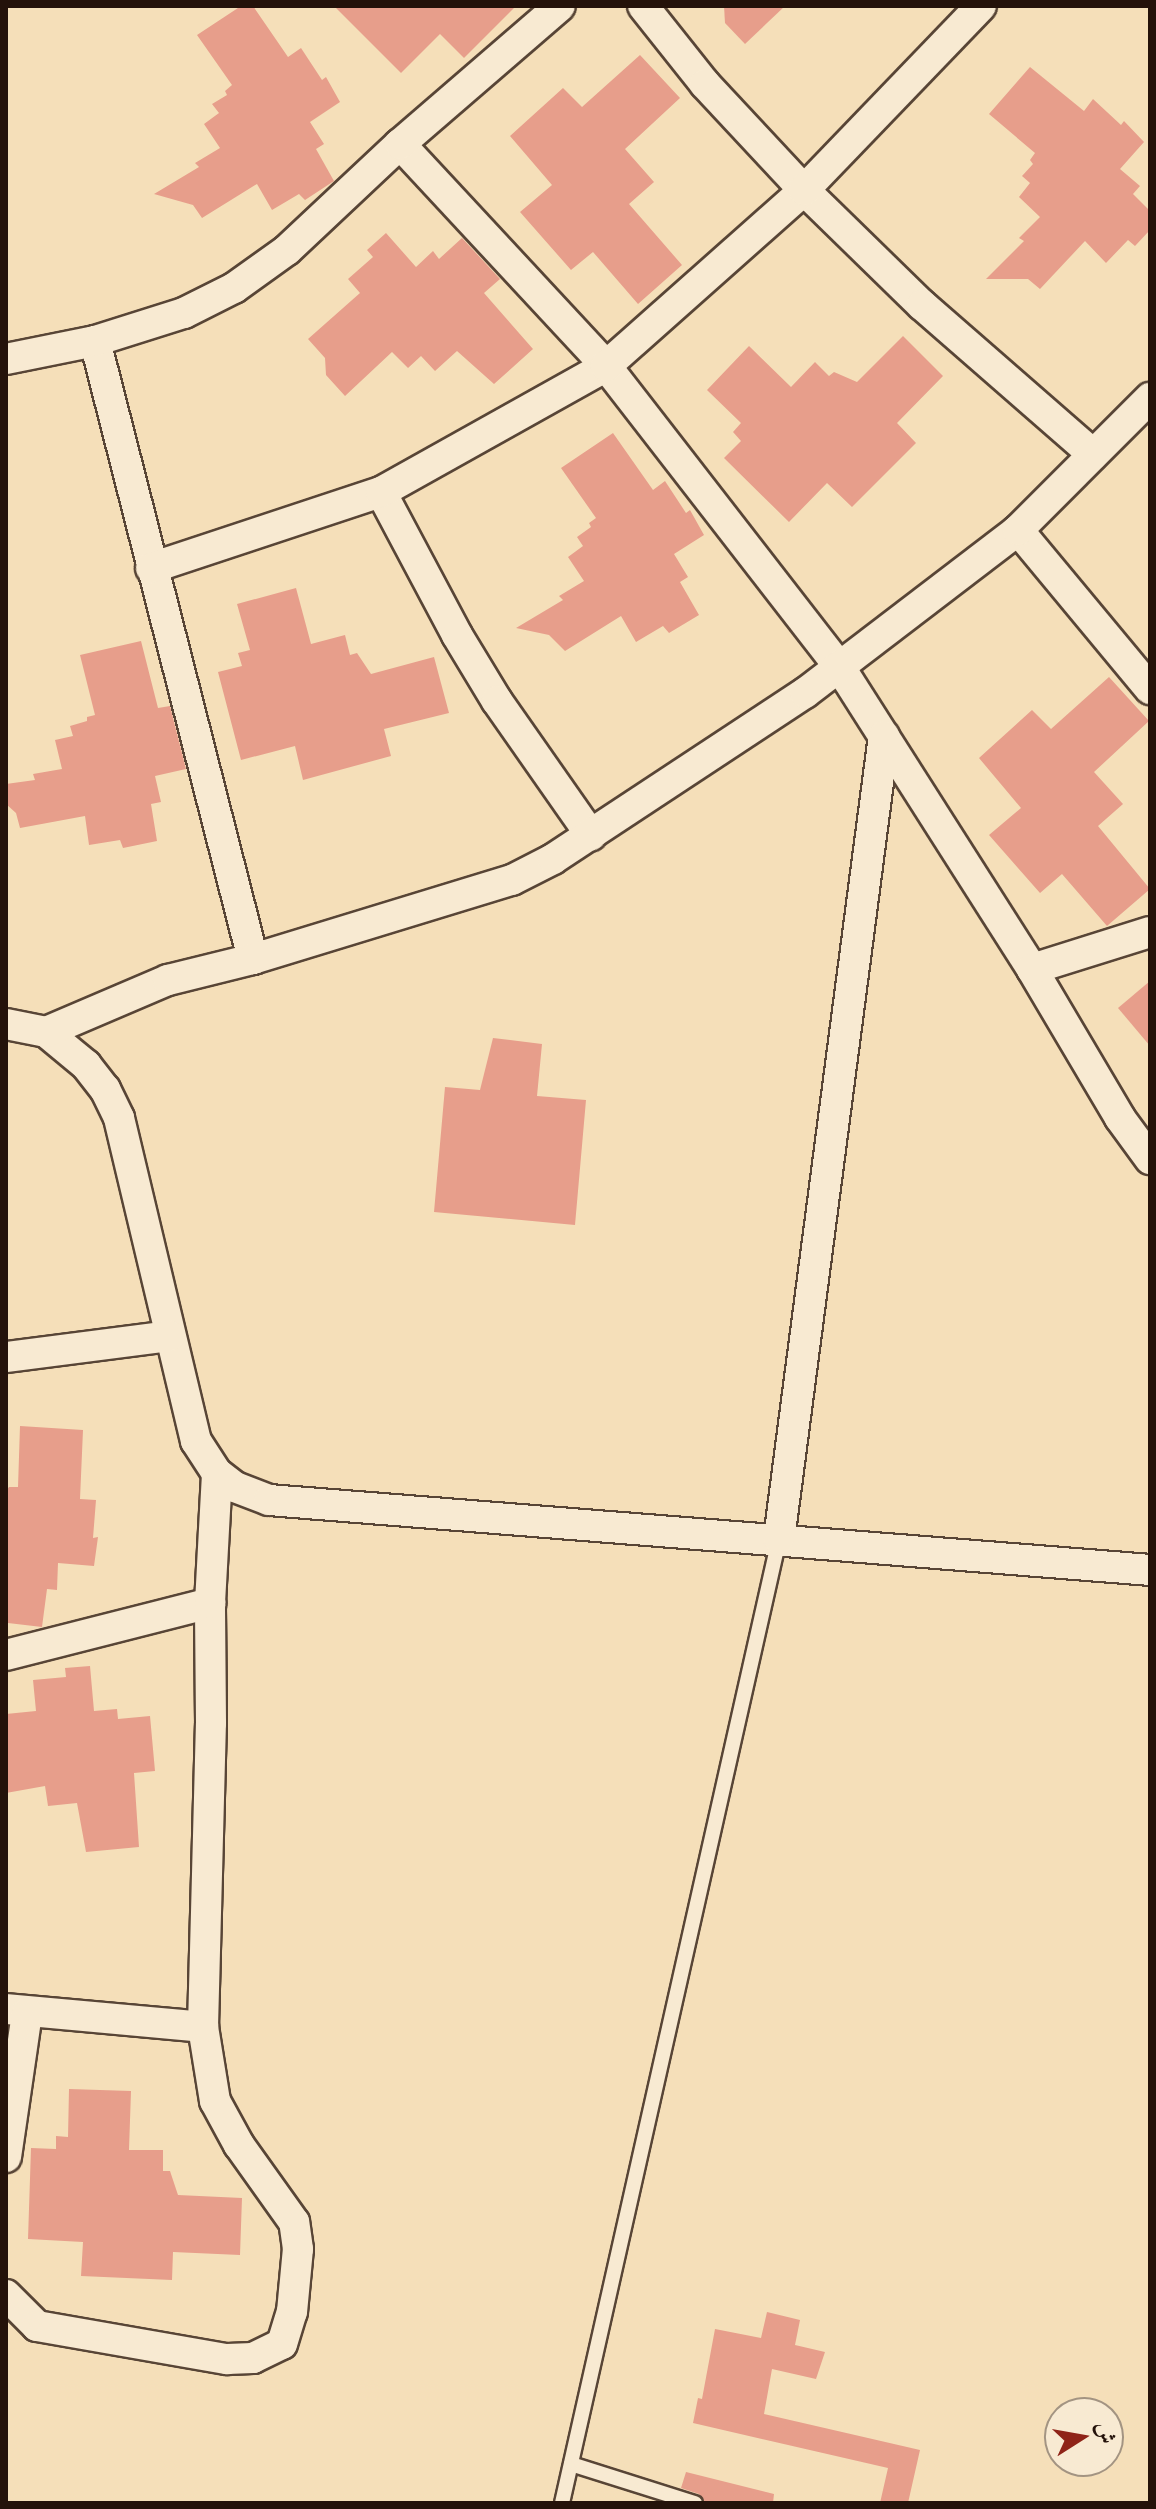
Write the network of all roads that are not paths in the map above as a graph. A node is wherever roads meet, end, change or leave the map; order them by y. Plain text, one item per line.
1 (560, 6) edge
2 (643, 6) edge
3 (981, 6) edge
4 (400, 144) junction
5 (804, 190) junction
6 (95, 341) junction
7 (6, 359) edge
8 (606, 366) junction
9 (1150, 398) edge
10 (1093, 454) junction
11 (381, 492) junction
12 (1018, 530) junction
13 (151, 568) junction
14 (839, 666) junction
15 (1150, 689) edge
16 (884, 736) junction
17 (591, 835) junction
18 (1150, 932) edge
19 (253, 959) junction
20 (1032, 969) junction
21 (6, 1024) edge
22 (46, 1032) junction
23 (1150, 1159) edge
24 (170, 1336) junction
25 (6, 1357) edge
26 (217, 1473) junction
27 (779, 1539) junction
28 (1150, 1570) edge
29 (210, 1603) junction
30 (6, 1655) edge
31 (16, 2011) edge
32 (203, 2027) junction
33 (6, 2157) edge
34 (6, 2295) edge
35 (571, 2464) junction
36 (688, 2502) edge
37 (562, 2503) edge

1 - 4 street
2 - 5 street
3 - 5 street
4 - 6 street
4 - 8 street
5 - 8 street
5 - 10 street
6 - 7 street
6 - 13 street
8 - 11 street
8 - 14 street
9 - 10 street
10 - 12 street
11 - 13 street
11 - 17 street
12 - 14 street
12 - 15 street
13 - 19 street
14 - 16 street
14 - 17 street
16 - 20 street
16 - 27 street
17 - 19 street
18 - 20 street
19 - 22 street
20 - 23 street
21 - 22 street
22 - 24 street
24 - 25 street
24 - 26 street
26 - 27 street
26 - 29 street
27 - 28 street
27 - 35 lane
29 - 30 street
29 - 32 street
31 - 32 street
31 - 33 street
32 - 34 street
35 - 36 lane
35 - 37 lane

